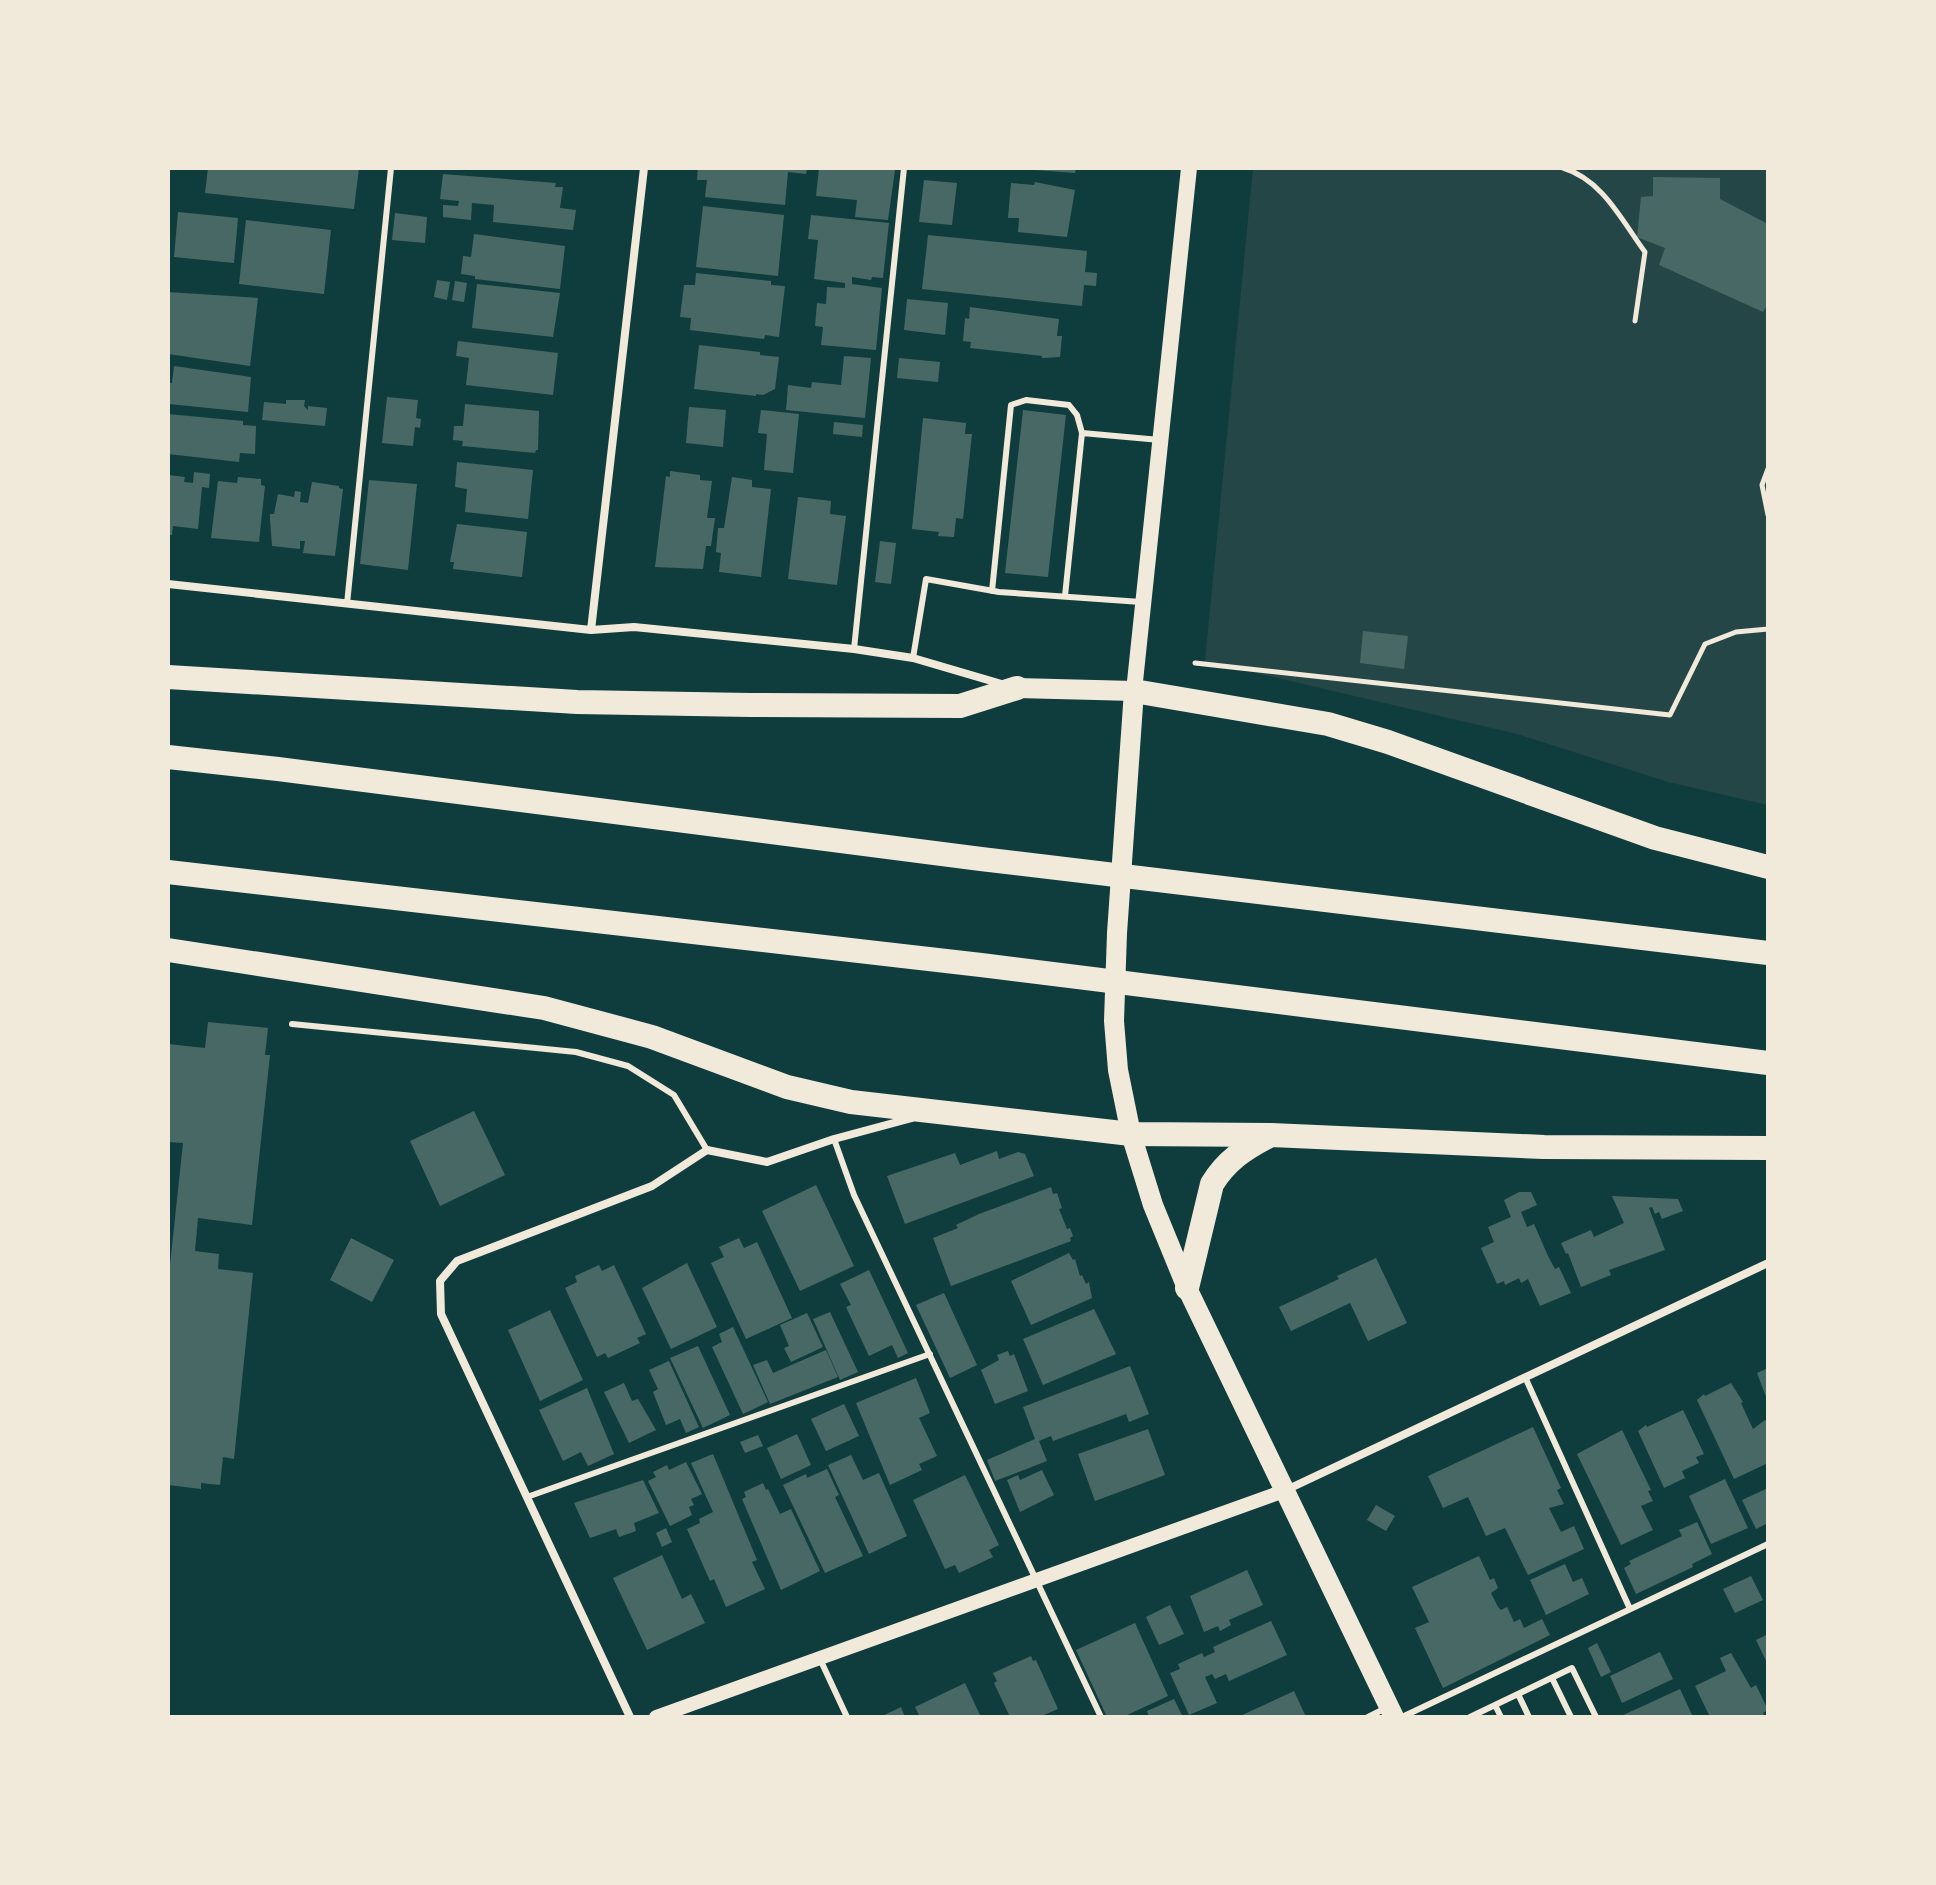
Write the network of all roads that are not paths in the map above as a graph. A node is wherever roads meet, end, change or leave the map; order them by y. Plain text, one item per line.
1 (391, 168) edge
2 (644, 168) edge
3 (904, 168) edge
4 (1189, 168) edge
5 (1082, 433) junction
6 (1160, 440) junction
7 (168, 584) edge
8 (992, 591) junction
9 (1065, 596) junction
10 (1142, 602) junction
11 (347, 604) junction
12 (591, 630) junction
13 (854, 649) junction
14 (913, 658) junction
15 (168, 677) edge
16 (1017, 688) junction
17 (1134, 691) junction
18 (168, 757) edge
19 (1768, 867) edge
20 (168, 872) edge
21 (168, 950) edge
22 (1768, 953) edge
23 (292, 1024) dead end
24 (1768, 1063) edge
25 (935, 1112) junction
26 (1131, 1134) junction
27 (1271, 1135) junction
28 (834, 1139) junction
29 (1768, 1148) edge
30 (707, 1150) junction
31 (1768, 1263) edge
32 (1187, 1288) junction
33 (930, 1354) junction
34 (1525, 1377) junction
35 (1284, 1491) junction
36 (527, 1497) junction
37 (1768, 1544) edge
38 (1039, 1581) junction
39 (1630, 1609) junction
40 (820, 1659) junction
41 (1552, 1678) junction
42 (1518, 1694) junction
43 (1495, 1705) junction
44 (1395, 1714) edge
45 (1473, 1716) edge
46 (630, 1717) edge
47 (656, 1717) edge
48 (847, 1717) edge
49 (1101, 1717) edge
50 (1368, 1717) edge
51 (1501, 1717) edge
52 (1529, 1717) edge
53 (1571, 1717) edge
54 (1596, 1717) edge

1 - 11 lane
2 - 12 street
3 - 13 lane
4 - 6 main road
5 - 6 lane
5 - 8 lane
5 - 9 lane
6 - 10 main road
7 - 11 street
8 - 9 lane
8 - 14 lane
9 - 10 lane
10 - 17 main road
11 - 12 street
12 - 13 street
13 - 14 street
14 - 16 street
15 - 16 highway
16 - 17 main road
17 - 19 highway
17 - 26 main road
18 - 22 highway
20 - 24 highway
21 - 25 highway
23 - 30 lane
25 - 26 highway
25 - 28 street
26 - 27 highway
26 - 32 main road
27 - 29 highway
27 - 32 highway
28 - 30 street
28 - 33 lane
30 - 36 street
31 - 34 street
32 - 35 main road
33 - 36 lane
33 - 38 lane
34 - 35 street
34 - 39 lane
35 - 38 street
35 - 44 main road
36 - 46 street
37 - 39 lane
38 - 40 street
38 - 49 lane
39 - 44 lane
40 - 47 street
40 - 48 lane
41 - 42 lane
41 - 53 lane
41 - 54 lane
42 - 43 lane
42 - 52 lane
43 - 45 lane
43 - 51 lane
44 - 50 lane

